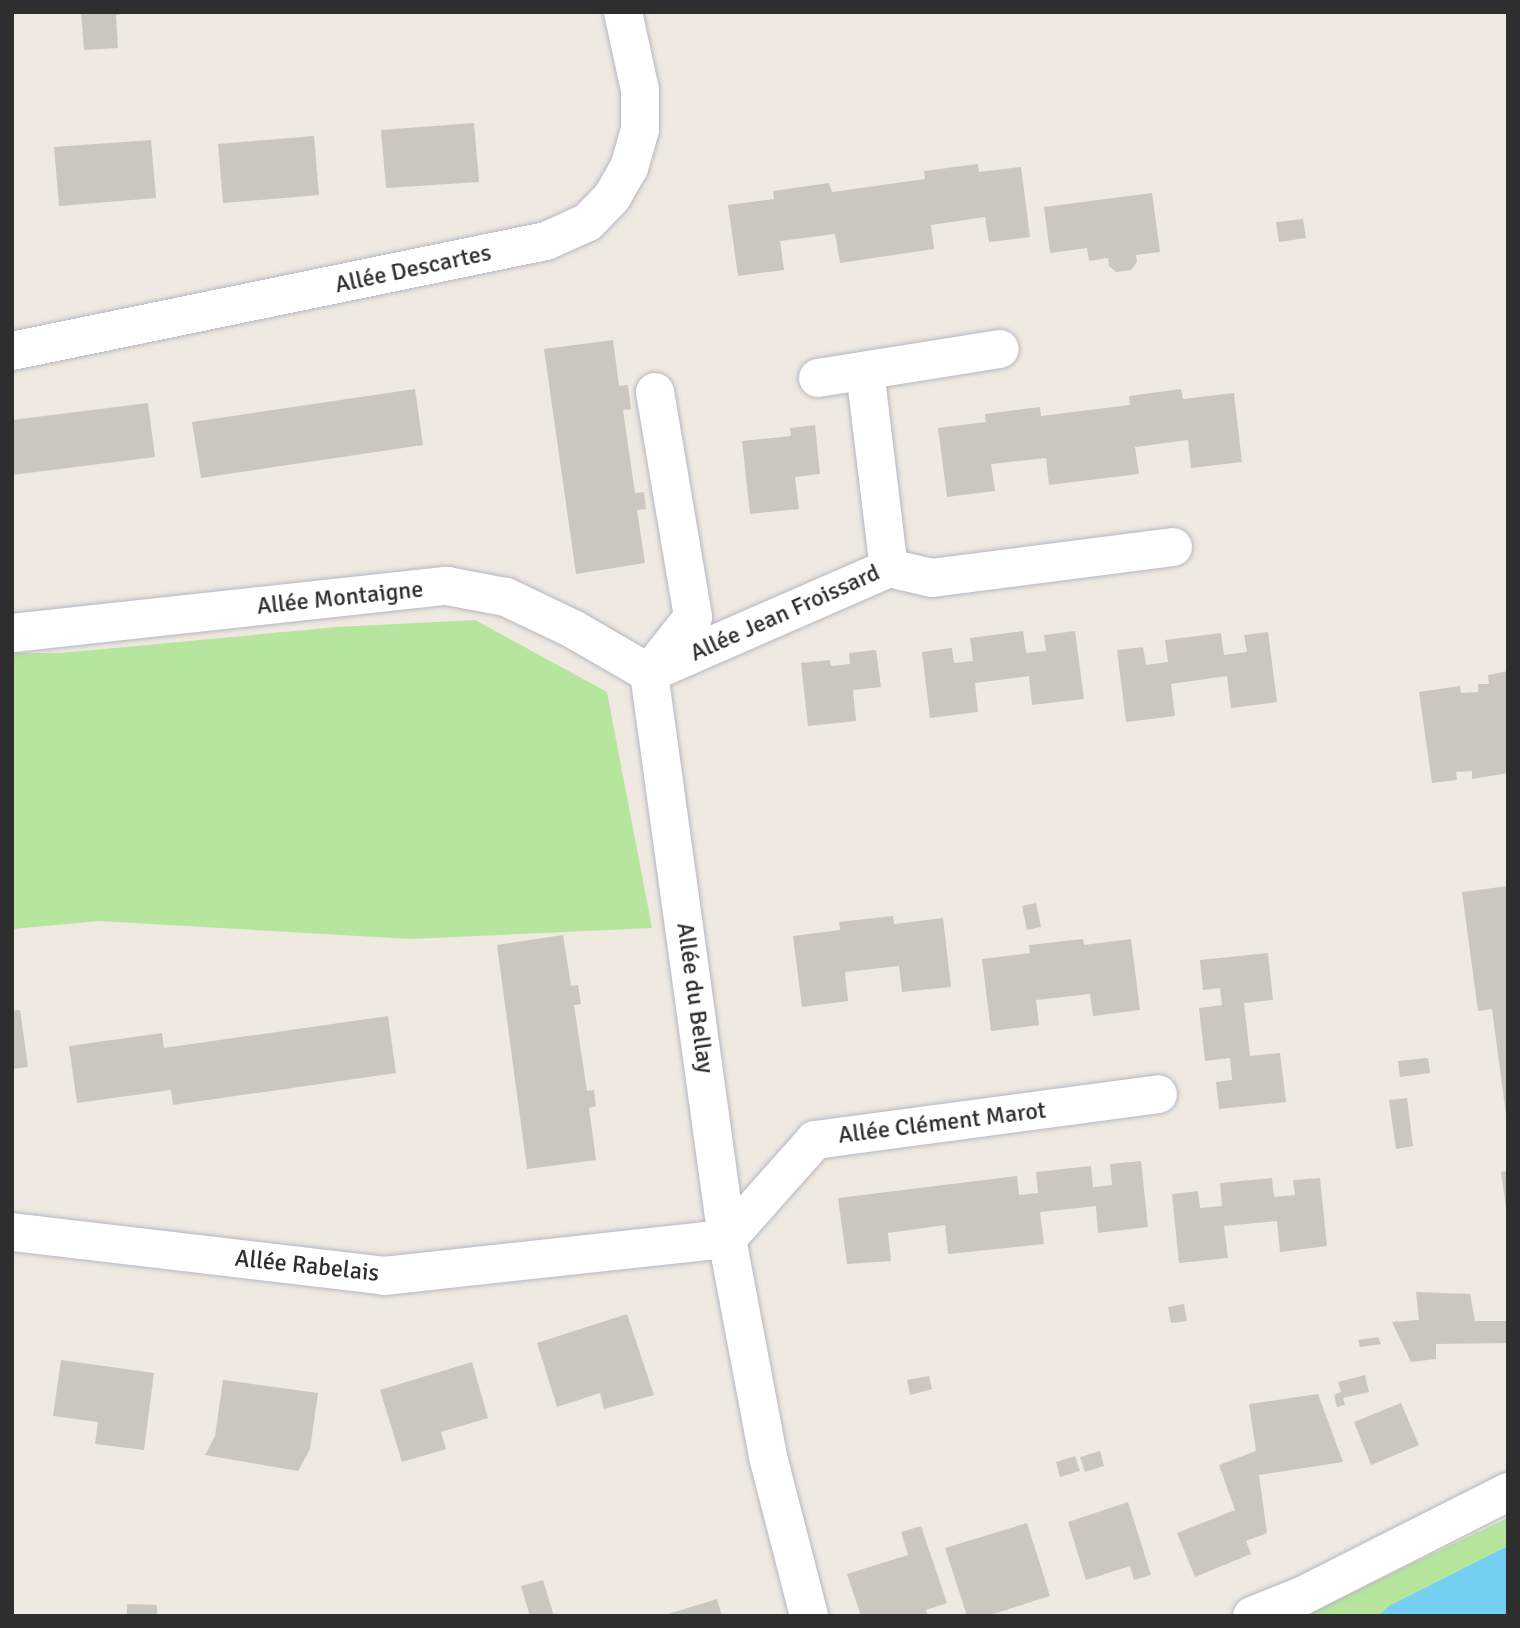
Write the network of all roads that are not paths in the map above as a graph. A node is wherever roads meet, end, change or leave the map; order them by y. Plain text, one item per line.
1 (623, 12) edge
2 (1000, 349) dead end
3 (12, 351) edge
4 (865, 371) junction
5 (818, 378) dead end
6 (655, 392) dead end
7 (1173, 547) dead end
8 (889, 568) junction
9 (12, 633) edge
10 (649, 673) junction
11 (1158, 1094) dead end
12 (12, 1232) edge
13 (727, 1239) junction
14 (1508, 1492) edge
15 (809, 1616) edge
16 (1252, 1616) edge

1 - 3 street, Allée Descartes
2 - 4 street
4 - 5 street
4 - 8 street
6 - 10 street
7 - 8 street, Allée Jean Froissard
8 - 10 street, Allée Jean Froissard
9 - 10 street, Allée Montaigne
10 - 13 street, Allée du Bellay
11 - 13 street, Allée Clément Marot
12 - 13 street, Allée Rabelais
13 - 15 street, Allée du Bellay
14 - 16 street

